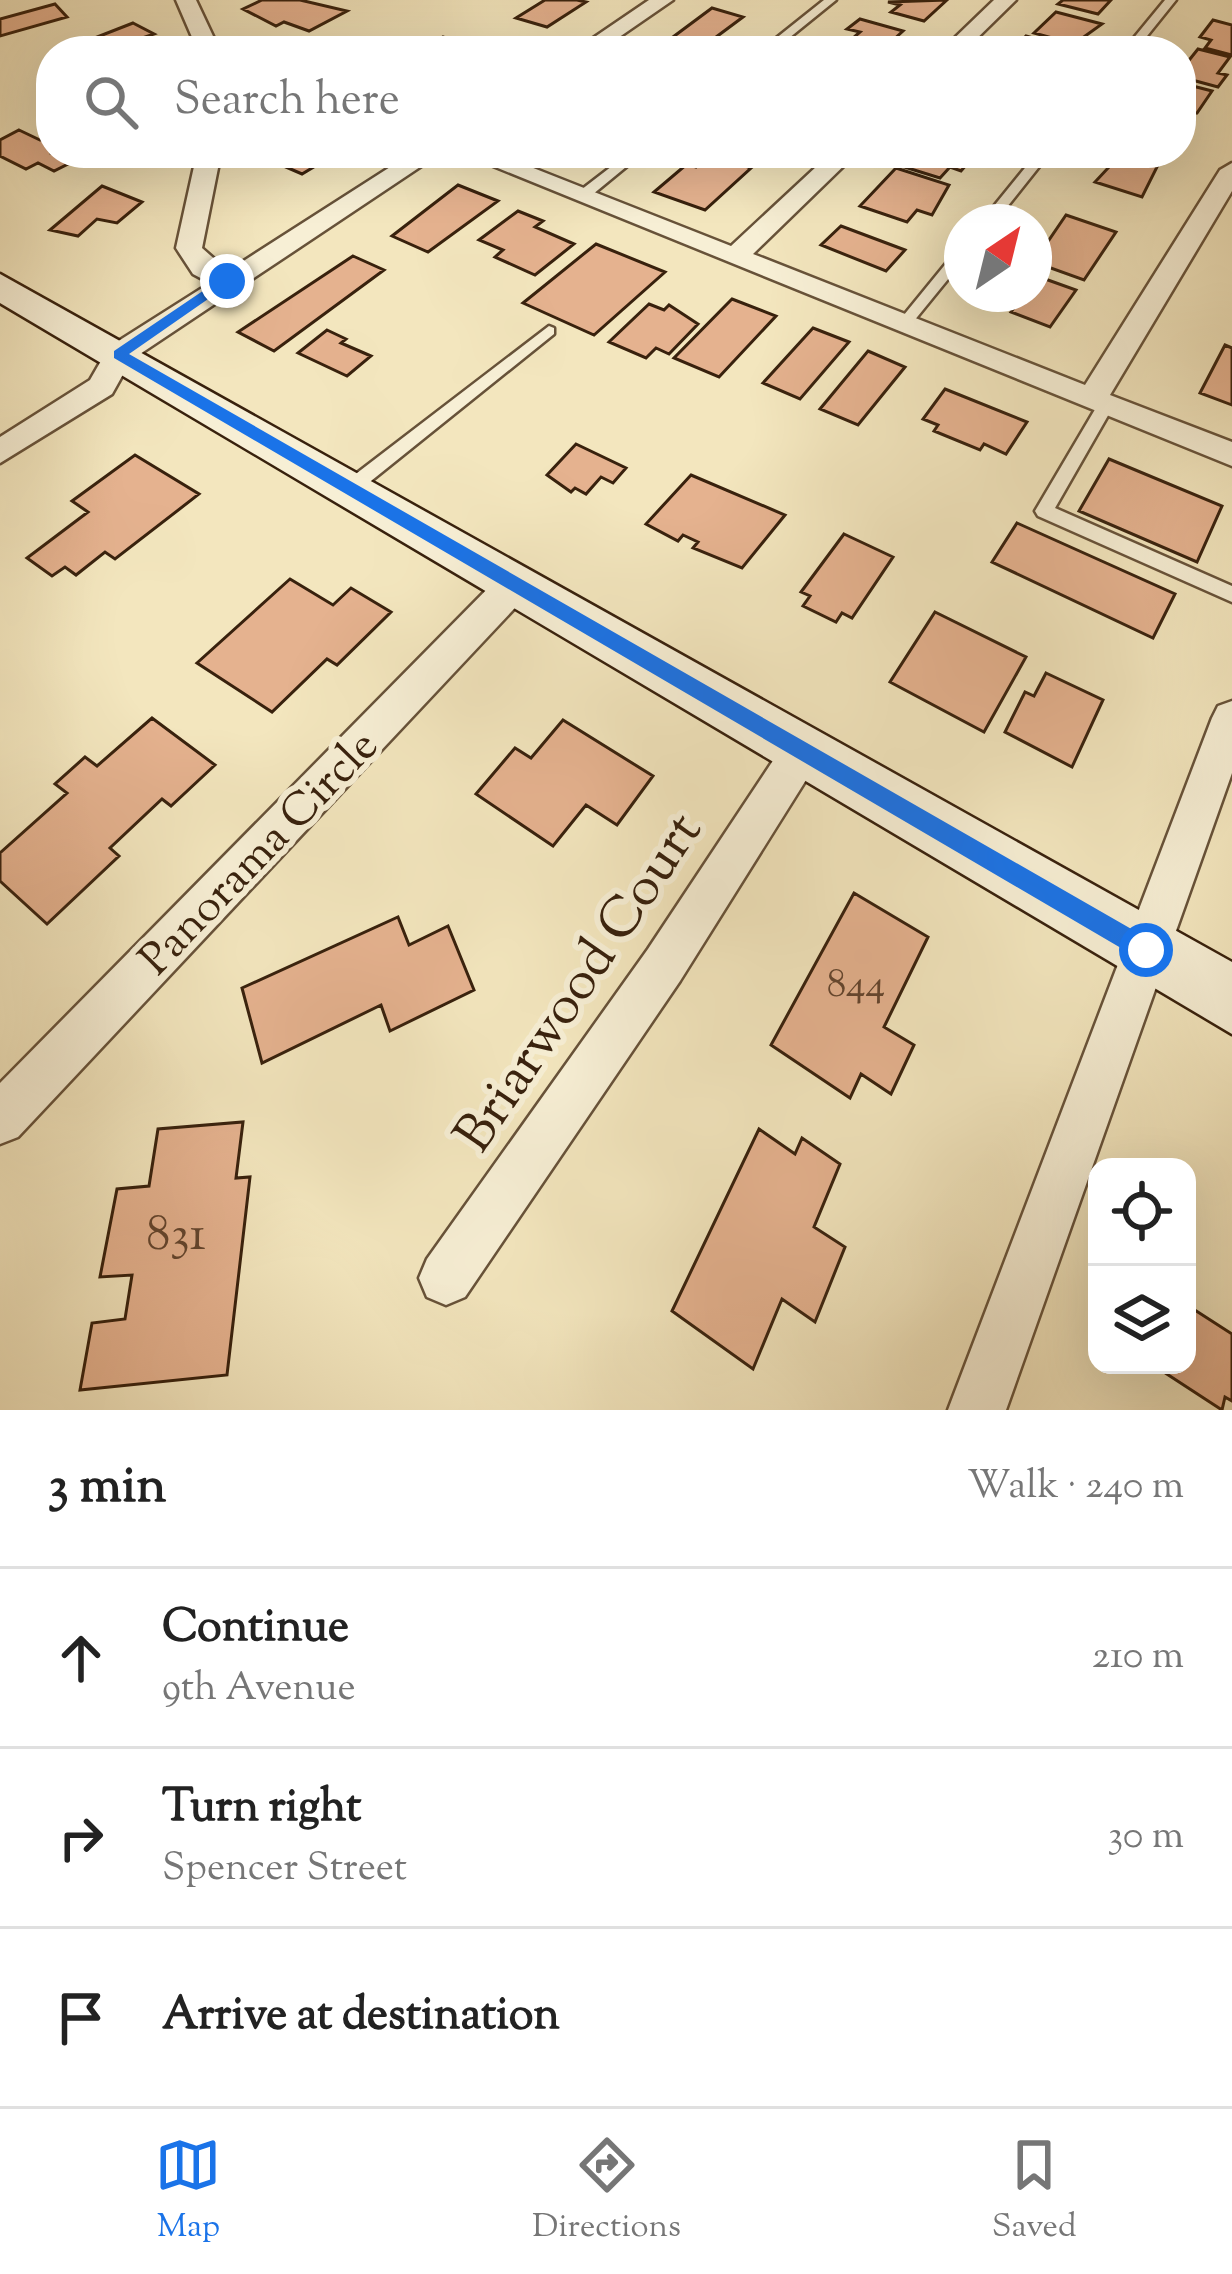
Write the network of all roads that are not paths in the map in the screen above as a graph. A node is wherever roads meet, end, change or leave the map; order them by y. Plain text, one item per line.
1 (186, 0) edge
2 (660, 0) edge
3 (831, 0) edge
4 (1006, 0) edge
5 (1171, 0) edge
6 (202, 36) edge
7 (607, 36) edge
8 (785, 36) edge
9 (968, 36) edge
10 (1141, 36) edge
11 (206, 168) edge
12 (405, 168) edge
13 (511, 168) edge
14 (618, 168) edge
15 (828, 168) edge
16 (1032, 168) edge
17 (1232, 170) edge
18 (582, 196) junction
19 (1003, 204) edge
20 (735, 257) junction
21 (944, 275) edge
22 (227, 281) junction
23 (0, 286) edge
24 (904, 324) junction
25 (549, 331) dead end
26 (119, 354) junction
27 (1099, 402) junction
28 (0, 452) edge
29 (1232, 455) edge
30 (350, 488) junction
31 (515, 584) junction
32 (1232, 594) edge
33 (1232, 718) edge
34 (802, 751) junction
35 (1146, 950) junction
36 (1232, 1000) edge
37 (0, 1118) edge
38 (446, 1278) dead end
39 (977, 1410) edge

1 - 6 street
2 - 7 street
3 - 8 lane
4 - 9 street
5 - 10 lane
11 - 22 street
12 - 22 street
13 - 18 street
14 - 18 lane
15 - 20 street
16 - 19 lane
17 - 27 street
18 - 20 street
20 - 24 street
21 - 24 lane
22 - 26 street
23 - 26 main road
24 - 27 street
25 - 30 lane
26 - 28 street
26 - 30 main road
27 - 29 street
27 - 32 lane
30 - 31 main road
31 - 34 main road
31 - 37 street, Panorama Circle
33 - 35 street
34 - 35 main road
34 - 38 street, Briarwood Court
35 - 36 main road
35 - 39 street

